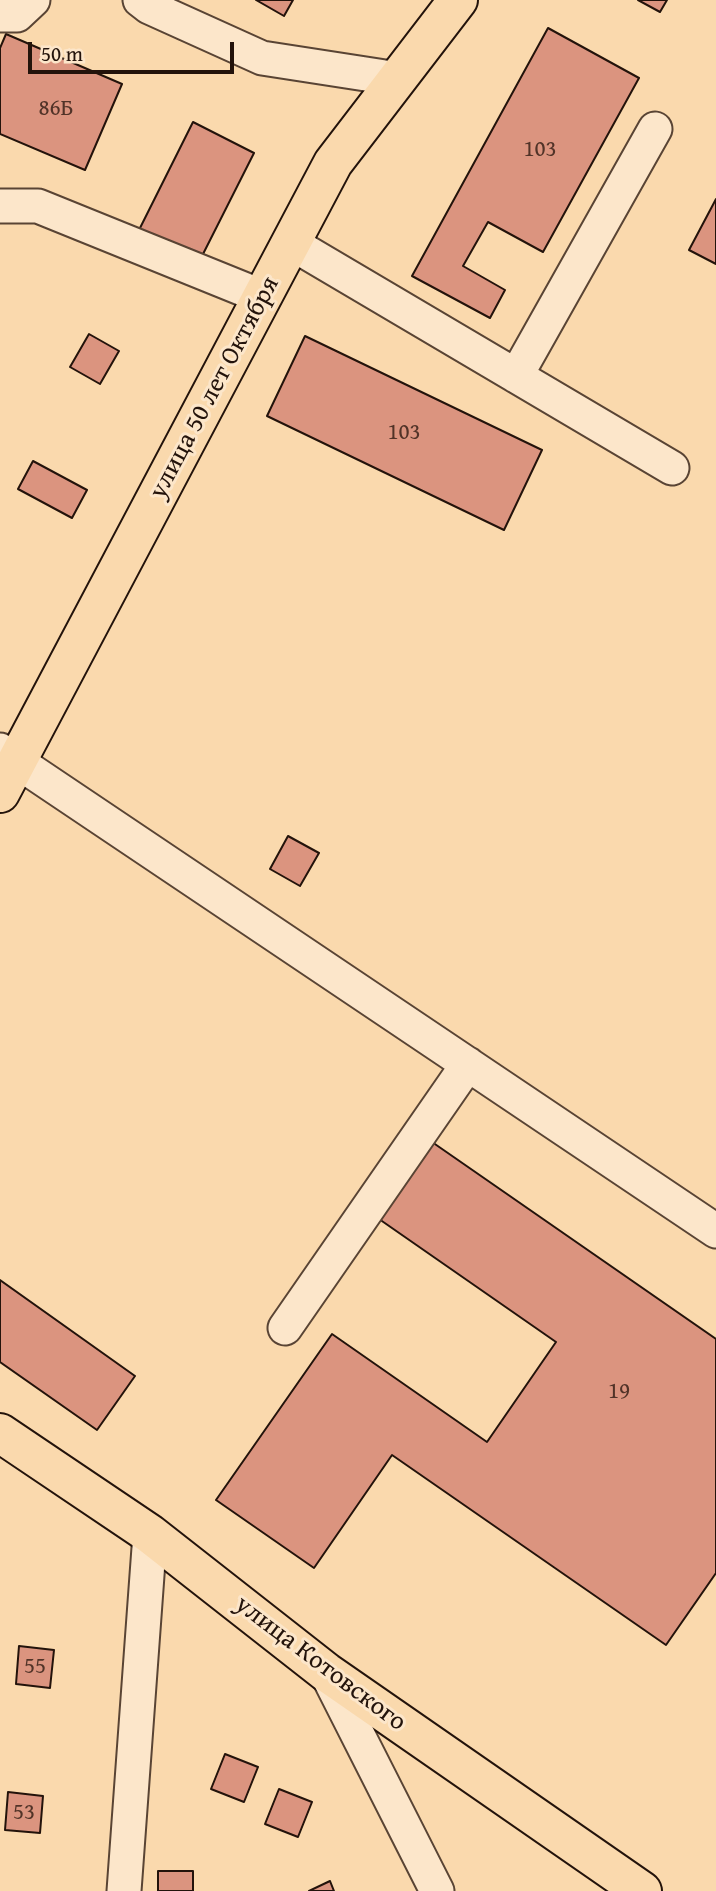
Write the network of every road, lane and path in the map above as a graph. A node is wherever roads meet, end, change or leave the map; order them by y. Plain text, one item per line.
1 (33, 0) edge
2 (140, 0) edge
3 (458, 0) edge
4 (0, 15) edge
5 (398, 79) junction
6 (655, 129) dead end
7 (0, 206) edge
8 (291, 243) junction
9 (263, 297) junction
10 (516, 376) junction
11 (672, 468) dead end
12 (9, 756) edge
13 (0, 793) edge
14 (468, 1064) junction
15 (716, 1231) edge
16 (285, 1328) dead end
17 (0, 1433) edge
18 (150, 1534) junction
19 (326, 1672) junction
20 (124, 1891) edge
21 (437, 1891) edge
22 (642, 1891) edge

1 - 4 street
2 - 5 street
3 - 5 main road, улица 50 лет Октября
5 - 8 main road, улица 50 лет Октября
6 - 10 street
7 - 9 street
8 - 9 main road, улица 50 лет Октября
8 - 10 street
9 - 12 main road, улица 50 лет Октября
10 - 11 street
12 - 13 main road, улица 50 лет Октября
12 - 14 street
14 - 15 street
14 - 16 street
17 - 18 main road, улица Котовского
18 - 19 main road, улица Котовского
18 - 20 street
19 - 21 street
19 - 22 main road, улица Котовского

